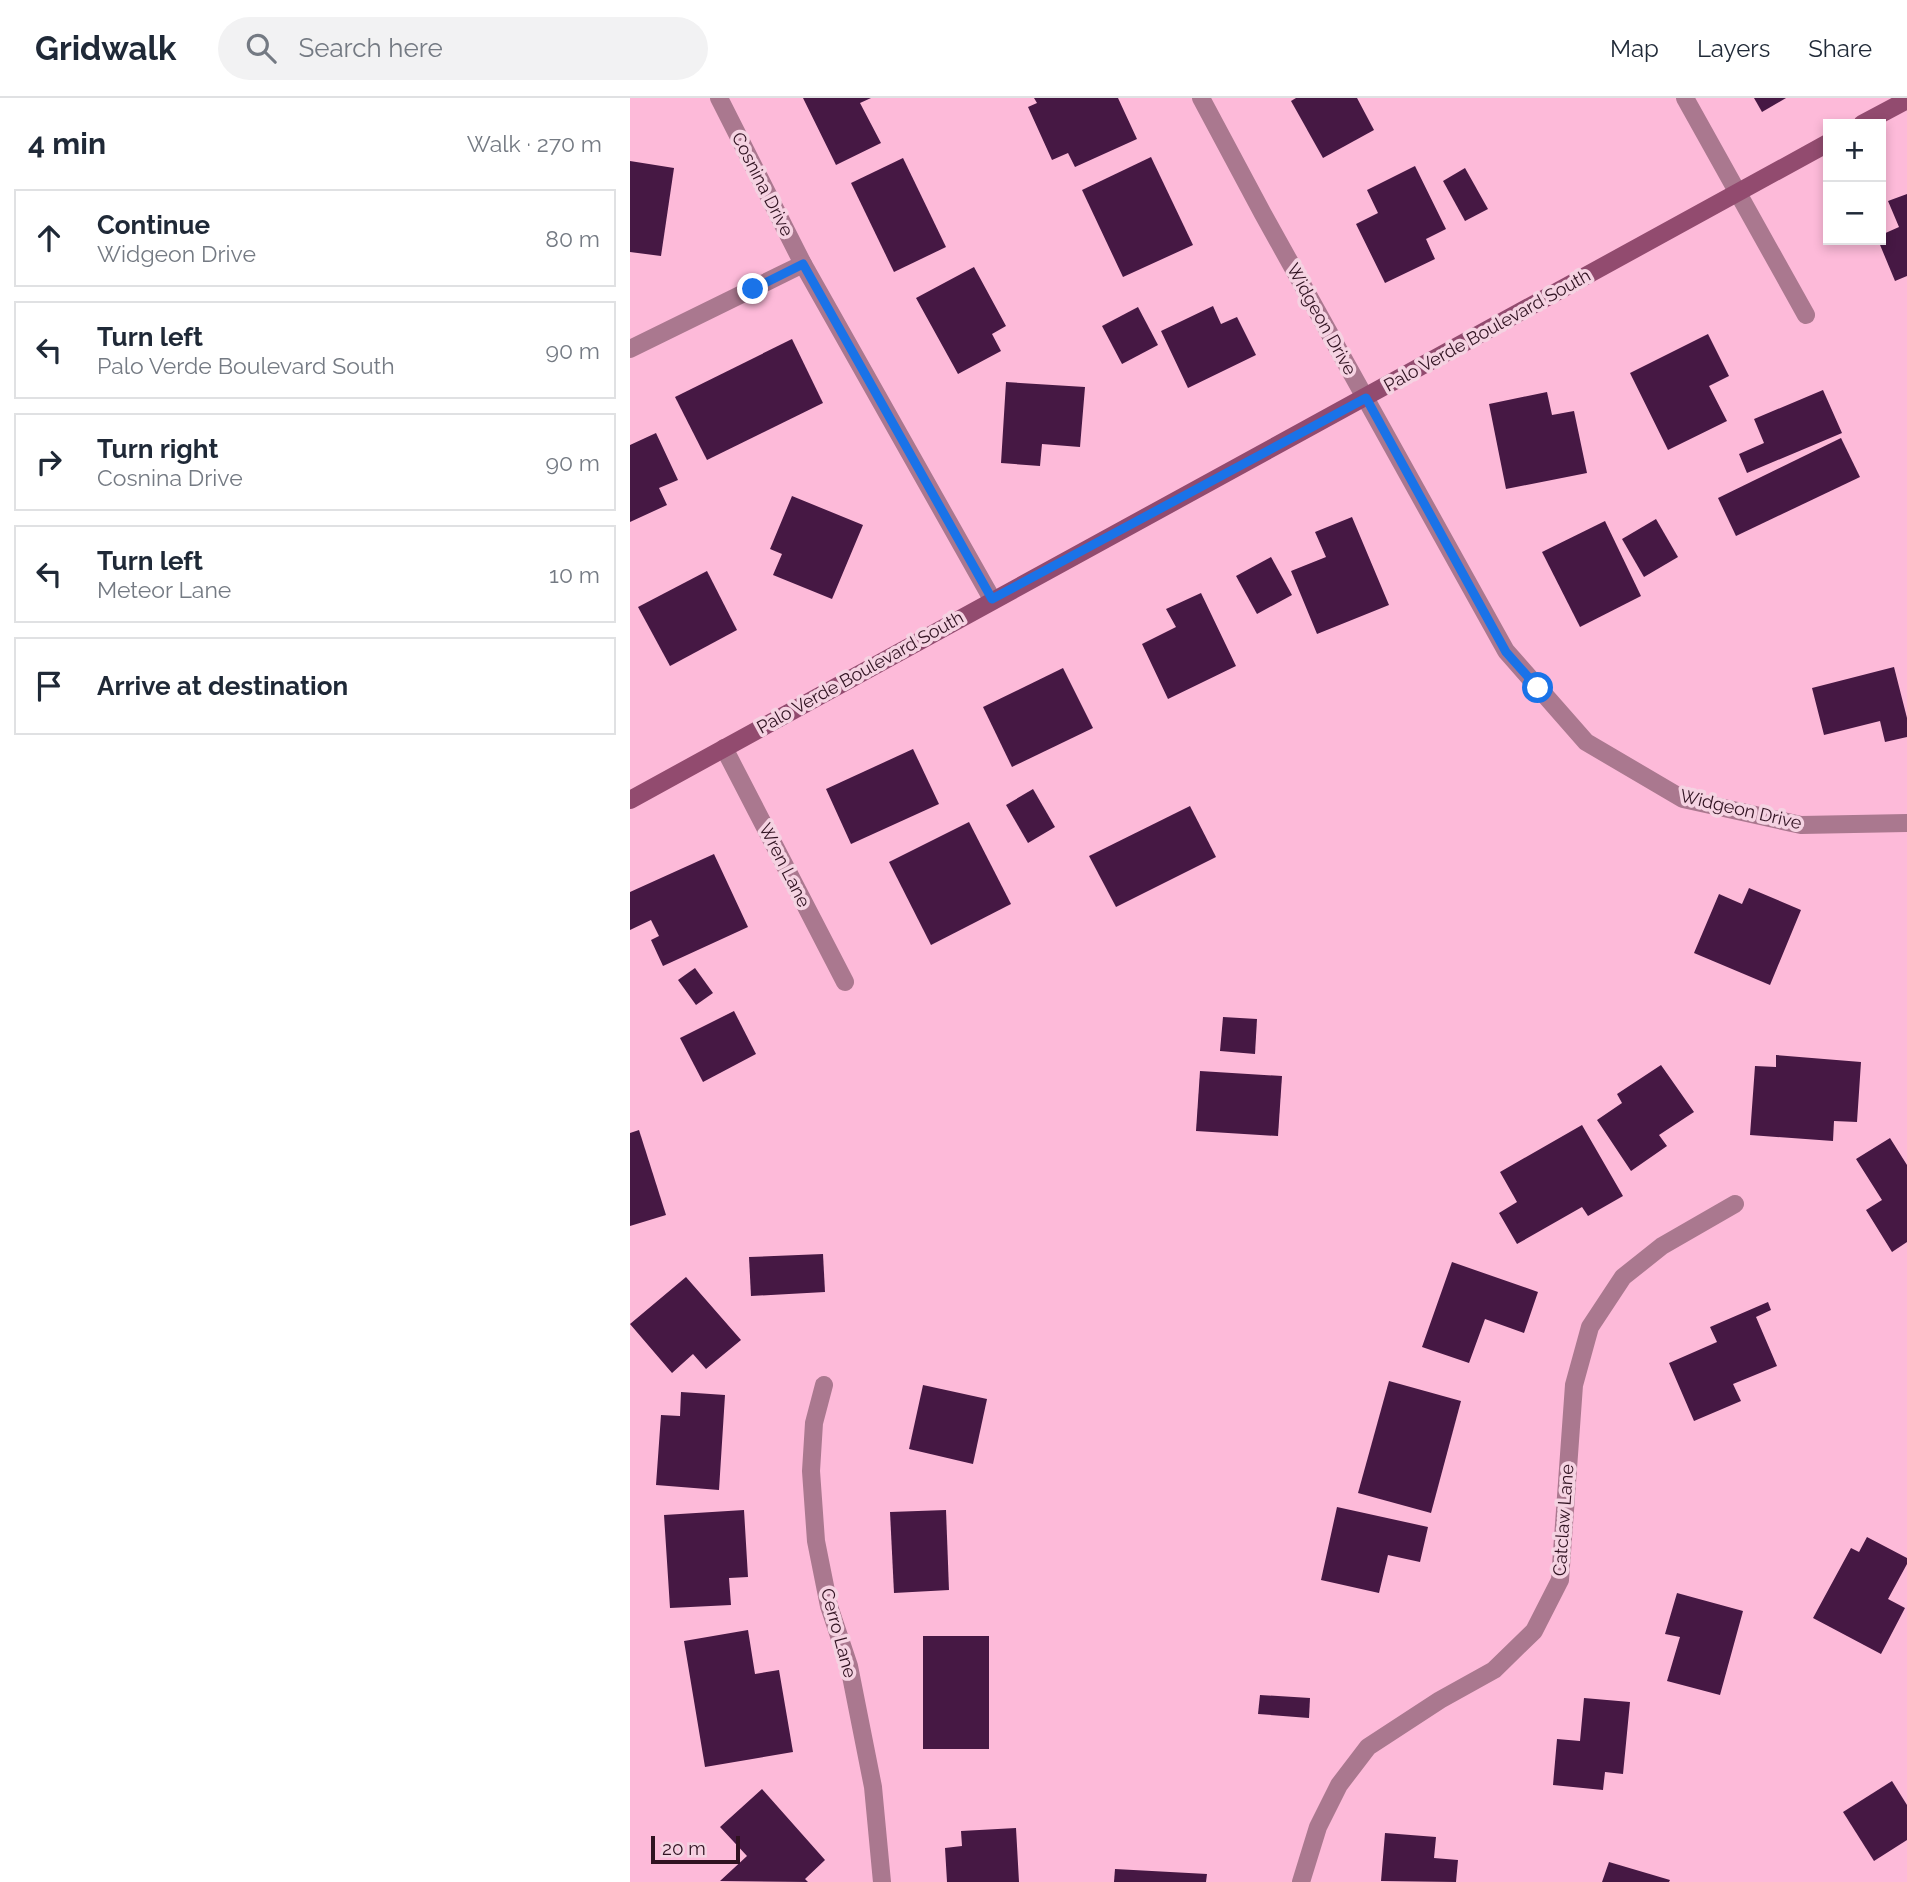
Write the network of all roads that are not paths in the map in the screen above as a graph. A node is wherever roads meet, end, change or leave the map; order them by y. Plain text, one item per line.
1 (719, 98) edge
2 (1201, 98) edge
3 (1685, 98) edge
4 (1907, 100) edge
5 (1871, 119) edge
6 (1823, 145) edge
7 (1737, 192) junction
8 (803, 264) junction
9 (1806, 316) dead end
10 (630, 349) edge
11 (1366, 398) junction
12 (992, 599) junction
13 (724, 748) junction
14 (630, 800) edge
15 (1907, 823) edge
16 (845, 982) dead end
17 (1735, 1204) dead end
18 (824, 1385) dead end
19 (882, 1882) edge
20 (1301, 1882) edge

1 - 8 street, Cosnina Drive
2 - 11 street, Widgeon Drive
3 - 7 street
4 - 5 main road
6 - 7 main road, Palo Verde Boulevard South
7 - 9 street
7 - 11 main road, Palo Verde Boulevard South
8 - 10 street
8 - 12 street, Cosnina Drive
11 - 12 main road, Palo Verde Boulevard South
11 - 15 street, Widgeon Drive
12 - 13 main road, Palo Verde Boulevard South
13 - 14 main road, Palo Verde Boulevard South
13 - 16 street, Wren Lane
17 - 20 street, Catclaw Lane
18 - 19 street, Cerro Lane

